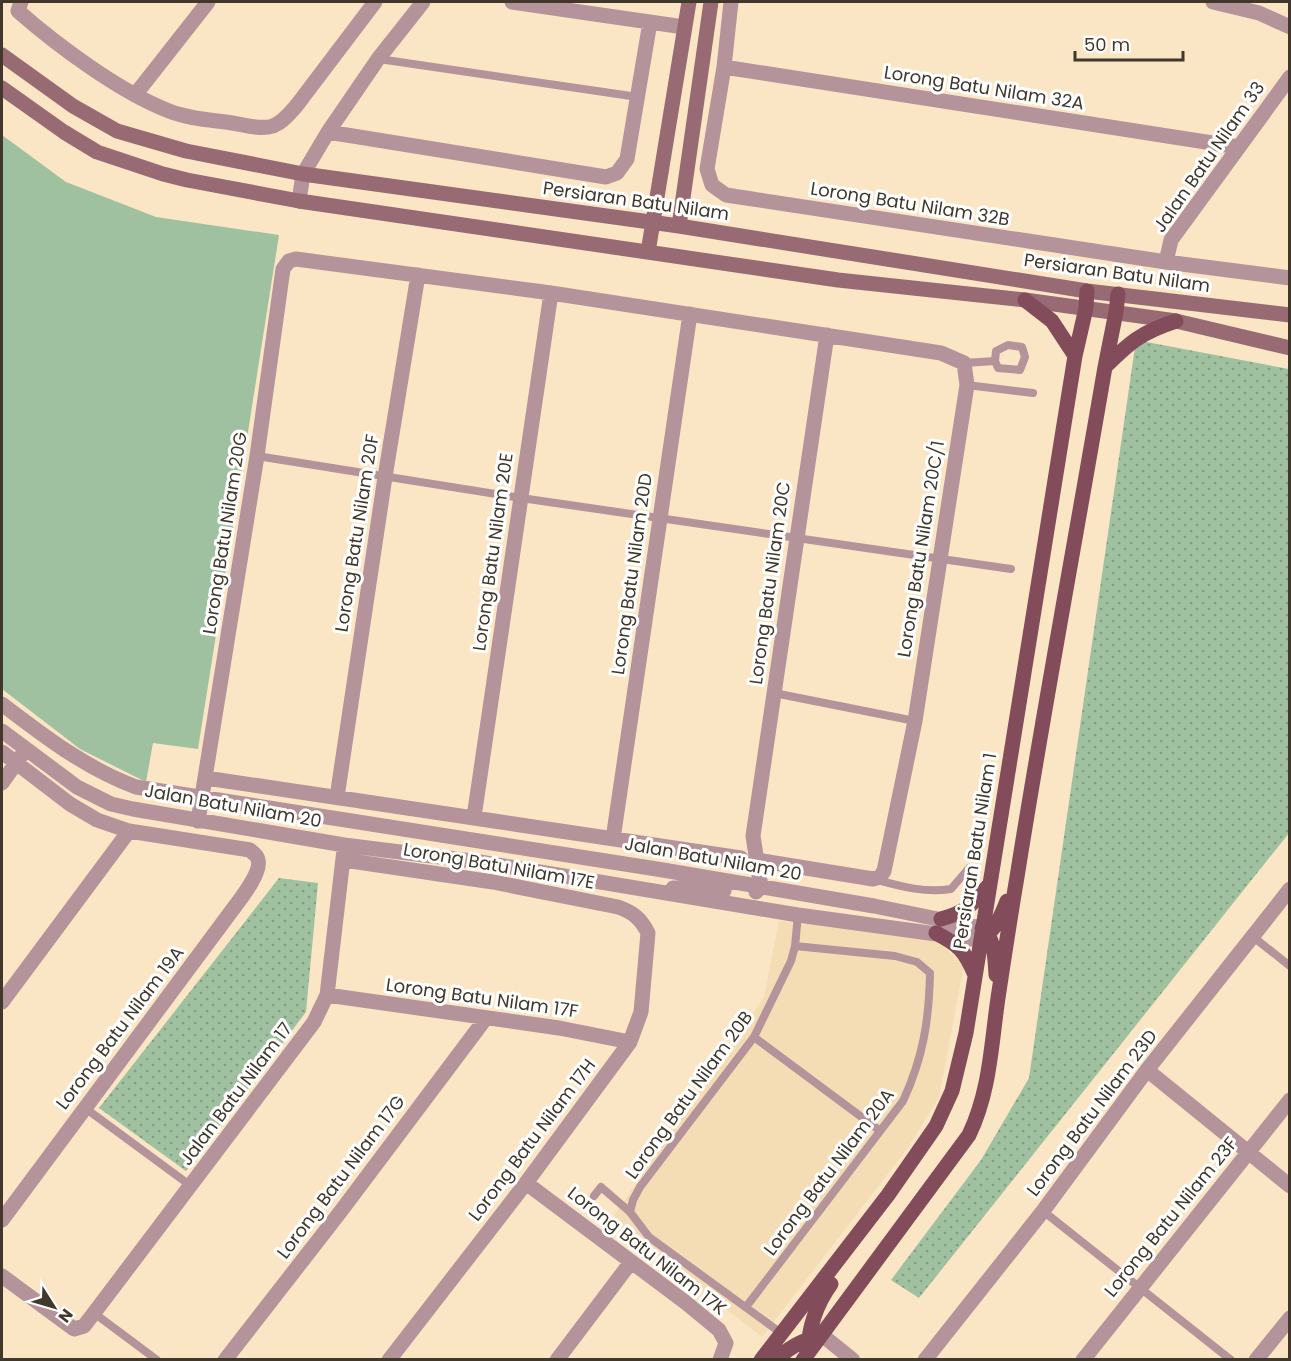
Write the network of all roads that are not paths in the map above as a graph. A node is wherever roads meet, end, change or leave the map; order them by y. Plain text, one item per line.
1 (21, 2) edge
2 (208, 2) edge
3 (375, 2) edge
4 (423, 2) edge
5 (512, 2) edge
6 (689, 2) edge
7 (731, 2) edge
8 (1213, 2) edge
9 (543, 4) edge
10 (710, 6) edge
11 (650, 22) junction
12 (684, 27) junction
13 (1290, 27) edge
14 (705, 51) junction
15 (2, 57) edge
16 (378, 59) junction
17 (724, 67) junction
18 (1290, 77) edge
19 (2, 88) edge
20 (135, 95) junction
21 (638, 97) junction
22 (328, 132) junction
23 (1238, 147) junction
24 (303, 174) junction
25 (299, 201) junction
26 (653, 224) junction
27 (679, 226) junction
28 (648, 252) junction
29 (1166, 262) junction
30 (418, 275) junction
31 (1290, 278) edge
32 (1087, 291) junction
33 (551, 293) junction
34 (1118, 294) junction
35 (1025, 300) junction
36 (1086, 308) junction
37 (1116, 312) junction
38 (690, 314) junction
39 (1290, 315) edge
40 (1176, 321) junction
41 (826, 335) junction
42 (1290, 348) edge
43 (1075, 356) junction
44 (995, 361) dead end
45 (964, 363) junction
46 (1105, 367) junction
47 (967, 385) junction
48 (1033, 393) dead end
49 (257, 456) junction
50 (385, 477) junction
51 (520, 498) junction
52 (660, 518) junction
53 (797, 537) junction
54 (939, 558) junction
55 (1011, 569) dead end
56 (774, 693) junction
57 (2, 704) edge
58 (915, 721) junction
59 (2, 731) edge
60 (39, 732) junction
61 (26, 749) junction
62 (2, 752) edge
63 (16, 763) junction
64 (206, 778) junction
65 (2, 783) edge
66 (337, 796) junction
67 (203, 798) junction
68 (474, 817) junction
69 (198, 821) junction
70 (129, 831) junction
71 (438, 833) junction
72 (612, 839) junction
73 (344, 852) junction
74 (749, 859) junction
75 (480, 862) junction
76 (969, 868) dead end
77 (1017, 876) junction
78 (877, 878) junction
79 (730, 881) junction
80 (988, 886) junction
81 (761, 887) junction
82 (1290, 889) edge
83 (665, 892) junction
84 (798, 915) junction
85 (642, 922) joint
86 (938, 926) junction
87 (984, 934) junction
88 (1252, 936) junction
89 (795, 946) junction
90 (1290, 966) edge
91 (975, 975) junction
92 (327, 995) junction
93 (998, 1001) junction
94 (2, 1002) edge
95 (486, 1018) junction
96 (754, 1037) junction
97 (630, 1042) junction
98 (1147, 1070) junction
99 (1290, 1100) edge
100 (85, 1108) junction
101 (879, 1130) junction
102 (1247, 1153) junction
103 (526, 1184) junction
104 (191, 1186) junction
105 (1290, 1186) edge
106 (888, 1195) junction
107 (594, 1196) dead end
108 (1043, 1211) junction
109 (630, 1212) junction
110 (2, 1220) edge
111 (631, 1262) junction
112 (2, 1276) edge
113 (1140, 1288) junction
114 (746, 1308) junction
115 (94, 1313) junction
116 (1290, 1318) edge
117 (781, 1333) junction
118 (811, 1349) edge
119 (157, 1359) edge
120 (225, 1359) edge
121 (389, 1359) edge
122 (557, 1359) edge
123 (720, 1359) edge
124 (761, 1359) edge
125 (777, 1359) edge
126 (854, 1359) edge
127 (925, 1359) edge
128 (1083, 1359) edge
129 (1231, 1359) edge
130 (1256, 1359) edge

1 - 20 street
2 - 20 street
3 - 20 street
4 - 16 street
5 - 9 street
6 - 12 main road
7 - 17 street, Lorong Batu Nilam 32B
8 - 13 street
9 - 11 street
10 - 12 main road
10 - 14 main road
11 - 12 street
11 - 21 street
12 - 14 main road
12 - 26 main road
14 - 27 main road
15 - 24 main road, Persiaran Batu Nilam
16 - 21 lane
16 - 22 street
17 - 23 street, Lorong Batu Nilam 32A
17 - 29 street, Lorong Batu Nilam 32B
18 - 23 street, Jalan Batu Nilam 33
19 - 25 main road
21 - 22 street
22 - 24 street
23 - 29 street, Jalan Batu Nilam 33
24 - 25 street
24 - 26 main road, Persiaran Batu Nilam
25 - 28 main road
26 - 27 main road, Persiaran Batu Nilam
26 - 28 main road
27 - 32 main road, Persiaran Batu Nilam
28 - 35 main road
29 - 31 street, Lorong Batu Nilam 32B
30 - 33 street
30 - 49 street, Lorong Batu Nilam 20G
30 - 50 street, Lorong Batu Nilam 20F
32 - 34 main road, Persiaran Batu Nilam
32 - 36 main road, Persiaran Batu Nilam 1
33 - 38 street
33 - 51 street, Lorong Batu Nilam 20E
34 - 37 main road
34 - 39 main road, Persiaran Batu Nilam
35 - 36 main road
35 - 43 main road
36 - 37 main road
36 - 43 main road, Persiaran Batu Nilam 1
37 - 40 main road
37 - 46 main road
38 - 41 street
38 - 52 street, Lorong Batu Nilam 20D
40 - 42 main road
40 - 46 main road
41 - 45 street
41 - 53 street, Lorong Batu Nilam 20C
43 - 80 main road, Persiaran Batu Nilam 1
44 - 45 lane
45 - 47 street, Lorong Batu Nilam 20C/1
46 - 77 main road
47 - 48 lane
47 - 54 street, Lorong Batu Nilam 20C/1
49 - 50 lane
49 - 64 street, Lorong Batu Nilam 20G
50 - 51 lane
50 - 66 street, Lorong Batu Nilam 20F
51 - 52 lane
51 - 68 street, Lorong Batu Nilam 20E
52 - 53 lane
52 - 72 street, Lorong Batu Nilam 20D
53 - 54 lane
53 - 56 street, Lorong Batu Nilam 20C
54 - 55 lane
54 - 58 street, Lorong Batu Nilam 20C/1
56 - 58 lane
56 - 74 street, Lorong Batu Nilam 20C
57 - 60 street, Jalan Batu Nilam 20
58 - 78 street, Lorong Batu Nilam 20C/1
59 - 61 street, Jalan Batu Nilam 20
60 - 61 street
60 - 67 street, Jalan Batu Nilam 20
61 - 63 street
61 - 69 street, Jalan Batu Nilam 20
62 - 63 street
63 - 65 street
63 - 70 street
64 - 66 street
64 - 67 street, Lorong Batu Nilam 20G
66 - 68 street
67 - 69 street, Lorong Batu Nilam 20G
67 - 71 street, Jalan Batu Nilam 20
68 - 72 street
69 - 73 street, Jalan Batu Nilam 20
70 - 94 street
70 - 100 street, Lorong Batu Nilam 19A
71 - 75 street, Jalan Batu Nilam 20
71 - 79 street, Jalan Batu Nilam 20
72 - 74 street
73 - 75 street, Jalan Batu Nilam 20
73 - 85 street, Lorong Batu Nilam 17E
73 - 92 street, Jalan Batu Nilam 17
74 - 78 street
74 - 79 street
74 - 81 street, Lorong Batu Nilam 20C
75 - 83 street, Jalan Batu Nilam 20
76 - 78 lane
77 - 87 main road
77 - 93 main road
79 - 81 street, Jalan Batu Nilam 20
80 - 86 main road
80 - 87 main road, Persiaran Batu Nilam 1
81 - 83 street
81 - 86 street, Jalan Batu Nilam 20
82 - 88 street, Lorong Batu Nilam 23D
83 - 84 street, Jalan Batu Nilam 20
84 - 86 street, Jalan Batu Nilam 20
84 - 89 lane, Lorong Batu Nilam 20B
85 - 97 street, Lorong Batu Nilam 17H
86 - 87 street, Jalan Batu Nilam 20
86 - 91 main road
87 - 91 main road, Persiaran Batu Nilam 1
87 - 93 main road
88 - 90 lane
88 - 98 street, Lorong Batu Nilam 23D
89 - 96 lane, Lorong Batu Nilam 20B
89 - 101 lane, Lorong Batu Nilam 20A
91 - 106 main road, Persiaran Batu Nilam 1
92 - 95 street, Lorong Batu Nilam 17F
92 - 104 street, Jalan Batu Nilam 17
93 - 118 main road
95 - 97 street, Lorong Batu Nilam 17F
95 - 120 street, Lorong Batu Nilam 17G
96 - 101 lane
96 - 109 lane, Lorong Batu Nilam 20B
97 - 103 street, Lorong Batu Nilam 17H
98 - 102 street
98 - 108 street, Lorong Batu Nilam 23D
99 - 102 street, Lorong Batu Nilam 23F
100 - 104 lane
100 - 110 street, Lorong Batu Nilam 19A
101 - 114 lane, Lorong Batu Nilam 20A
102 - 105 street
102 - 113 street, Lorong Batu Nilam 23F
103 - 111 street, Lorong Batu Nilam 17K
103 - 121 street, Lorong Batu Nilam 17H
104 - 115 street, Jalan Batu Nilam 17
106 - 117 main road, Persiaran Batu Nilam 1
106 - 118 main road
107 - 109 lane
108 - 113 lane
108 - 127 street, Lorong Batu Nilam 23D
109 - 114 lane
111 - 122 street
111 - 123 street, Lorong Batu Nilam 17K
112 - 115 street, Jalan Batu Nilam 17
113 - 128 street, Lorong Batu Nilam 23F
113 - 129 lane
114 - 117 lane
115 - 119 lane
116 - 130 street
117 - 124 main road, Persiaran Batu Nilam 1
118 - 125 main road
118 - 126 street

